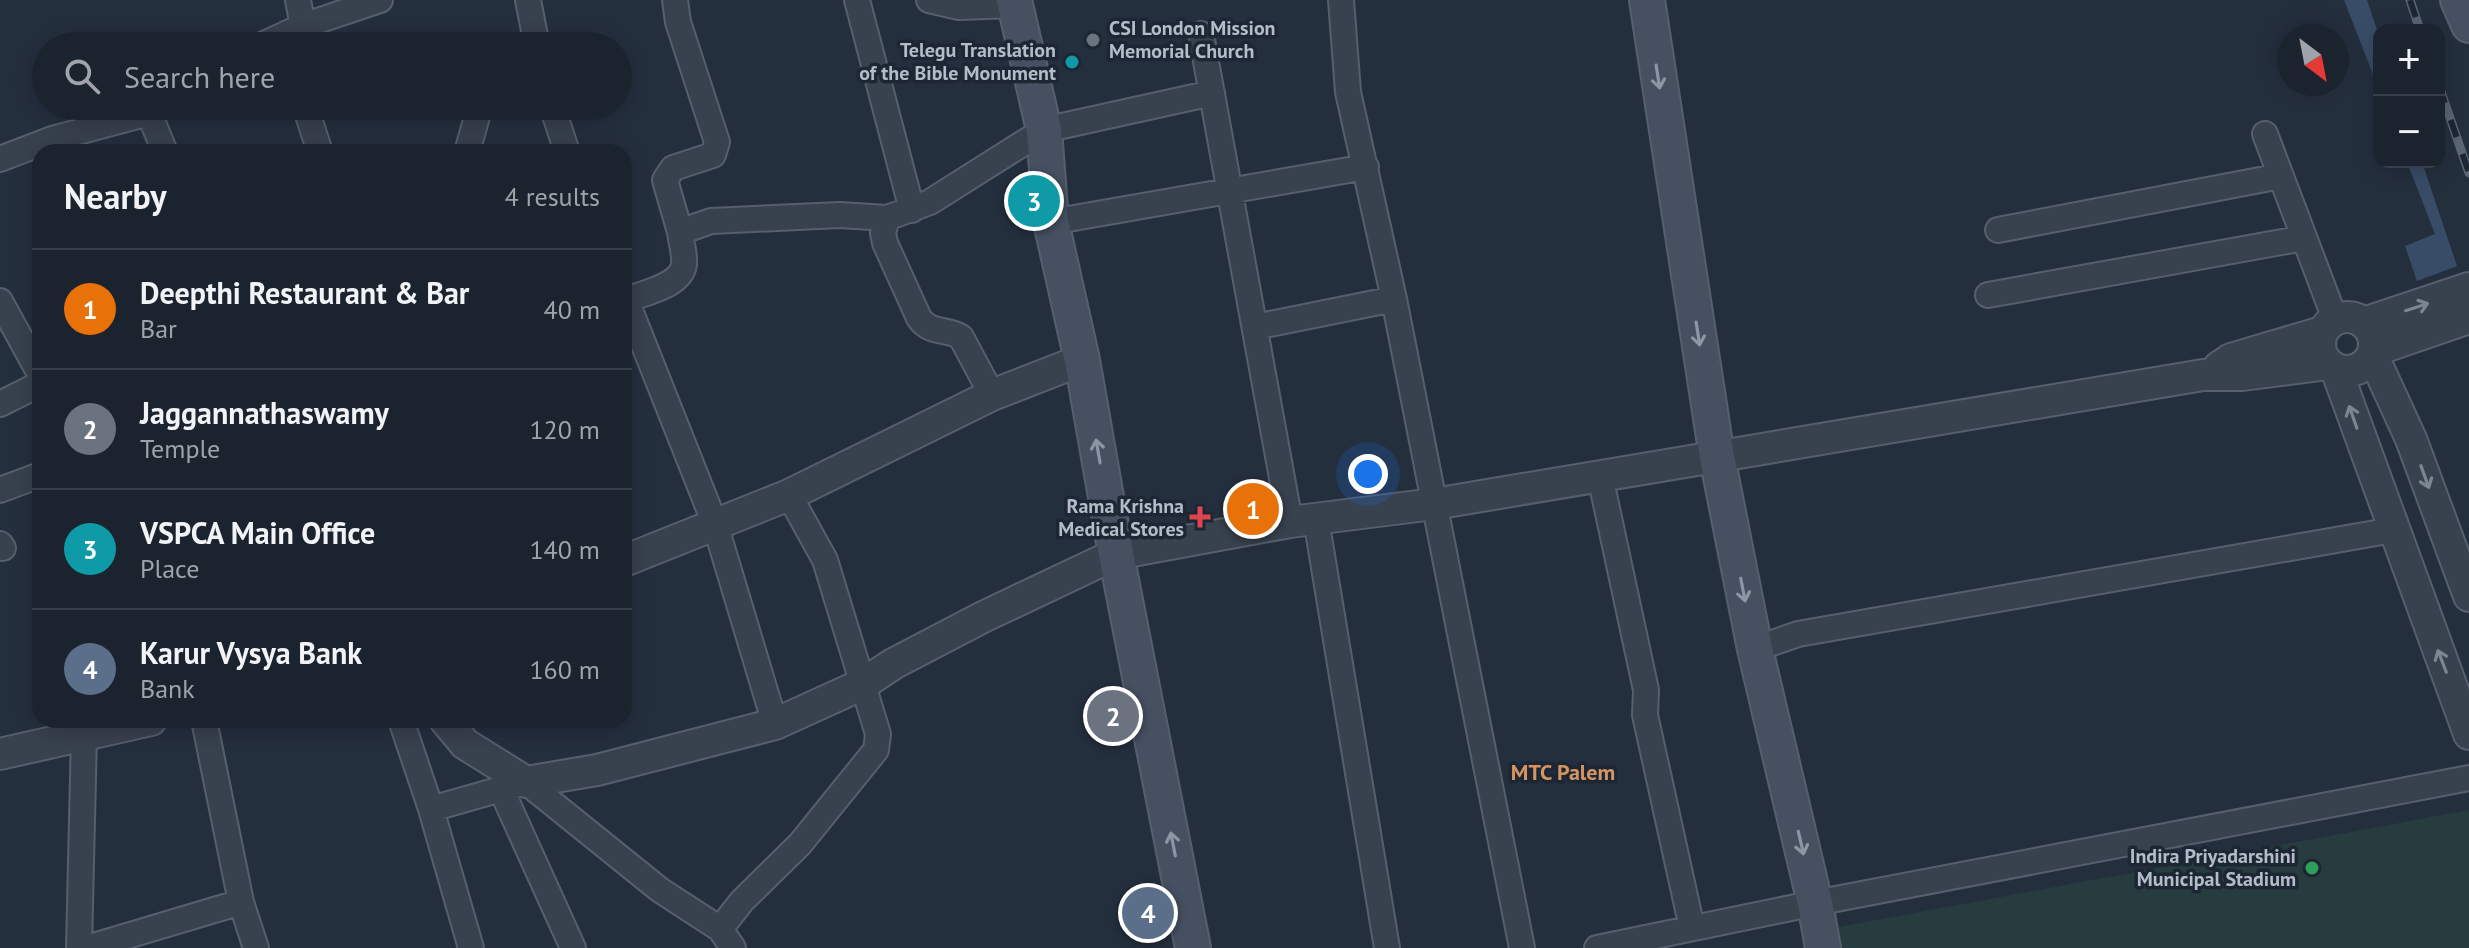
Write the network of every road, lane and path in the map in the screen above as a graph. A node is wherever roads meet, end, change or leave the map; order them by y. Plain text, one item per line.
1 (298, 0) edge
2 (380, 0) edge
3 (528, 0) edge
4 (675, 0) edge
5 (857, 0) edge
6 (929, 0) edge
7 (1341, 0) edge
8 (1647, 0) edge
9 (2458, 0) edge
10 (1014, 2) edge
11 (2469, 25) edge
12 (303, 26) junction
13 (293, 32) edge
14 (534, 32) edge
15 (1201, 34) dead end
16 (1212, 93) junction
17 (118, 120) edge
18 (156, 120) edge
19 (310, 120) edge
20 (476, 120) edge
21 (557, 120) edge
22 (1044, 130) junction
23 (2265, 134) dead end
24 (39, 144) edge
25 (163, 144) edge
26 (317, 144) edge
27 (469, 144) edge
28 (564, 144) edge
29 (32, 147) edge
30 (0, 159) edge
31 (1366, 167) junction
32 (2281, 176) junction
33 (1228, 190) junction
34 (912, 210) junction
35 (887, 218) junction
36 (1051, 222) junction
37 (1998, 230) dead end
38 (680, 232) junction
39 (2304, 238) junction
40 (2469, 288) edge
41 (1988, 295) dead end
42 (632, 296) edge
43 (1394, 299) junction
44 (0, 301) edge
45 (632, 316) edge
46 (2469, 318) edge
47 (1255, 327) junction
48 (2353, 336) junction
49 (32, 359) edge
50 (1082, 360) junction
51 (2332, 366) junction
52 (2203, 375) junction
53 (32, 388) edge
54 (992, 395) junction
55 (0, 404) edge
56 (1717, 457) junction
57 (1600, 476) junction
58 (32, 478) edge
59 (0, 490) edge
60 (789, 495) junction
61 (1434, 504) junction
62 (1303, 521) junction
63 (715, 524) junction
64 (2393, 530) junction
65 (1116, 554) junction
66 (632, 558) edge
67 (2469, 596) edge
68 (1755, 649) junction
69 (863, 684) junction
70 (775, 724) junction
71 (113, 728) edge
72 (206, 728) edge
73 (404, 728) edge
74 (452, 728) edge
75 (84, 734) junction
76 (2469, 734) edge
77 (0, 754) edge
78 (2469, 778) edge
79 (514, 786) junction
80 (431, 809) junction
81 (241, 902) junction
82 (1815, 903) junction
83 (1692, 928) junction
84 (726, 939) edge
85 (115, 944) edge
86 (79, 948) edge
87 (87, 948) edge
88 (256, 948) edge
89 (471, 948) edge
90 (573, 948) edge
91 (1193, 948) edge
92 (1387, 948) edge
93 (1522, 948) edge
94 (1597, 948) edge
95 (1823, 948) edge

1 - 12 street
2 - 12 street
3 - 14 street
4 - 38 street
5 - 34 street
6 - 10 street
7 - 31 street
8 -> 56 main road
9 - 11 main road
10 - 22 main road
12 - 13 street
15 - 16 street
16 - 22 street
16 - 33 street
17 - 24 street
18 - 25 street
19 - 26 street
20 - 27 street
21 - 28 street
22 - 34 street
22 - 36 main road
23 - 32 street
29 - 30 street
31 - 33 street
31 - 43 street
32 - 37 street
32 - 39 street
33 - 36 street
33 - 47 street
34 - 35 street
35 - 38 street
35 - 54 street
36 - 50 main road
38 - 42 street
39 - 41 street
39 - 48 street
48 -> 40 street
43 - 47 street
43 - 61 street
44 - 49 street
45 - 63 street
46 - 48 street
47 - 62 street
48 - 51 street
48 - 51 street
48 - 52 street
48 -> 67 street
50 - 54 street
65 -> 50 main road
51 - 52 street
64 -> 51 street
52 - 56 street
53 - 55 street
54 - 60 street
56 - 57 street
56 -> 68 main road
57 - 61 street
57 - 83 street
58 - 59 street
60 - 63 street
60 - 69 street
61 - 62 street
61 - 93 street
62 - 65 street
62 - 92 street
63 - 66 street
63 - 70 street
64 - 68 street
76 -> 64 street
65 - 69 street
91 -> 65 main road
68 -> 82 main road
69 - 70 street
69 - 84 street
70 - 79 street
71 - 75 street
72 - 81 street
73 - 80 street
74 - 79 street
75 - 77 street
75 - 86 street
78 - 82 street
79 - 80 street
79 - 84 street
79 - 90 street
80 - 89 street
81 - 85 street
81 - 88 street
82 - 83 street
82 - 95 main road
83 - 94 street
85 - 87 street

